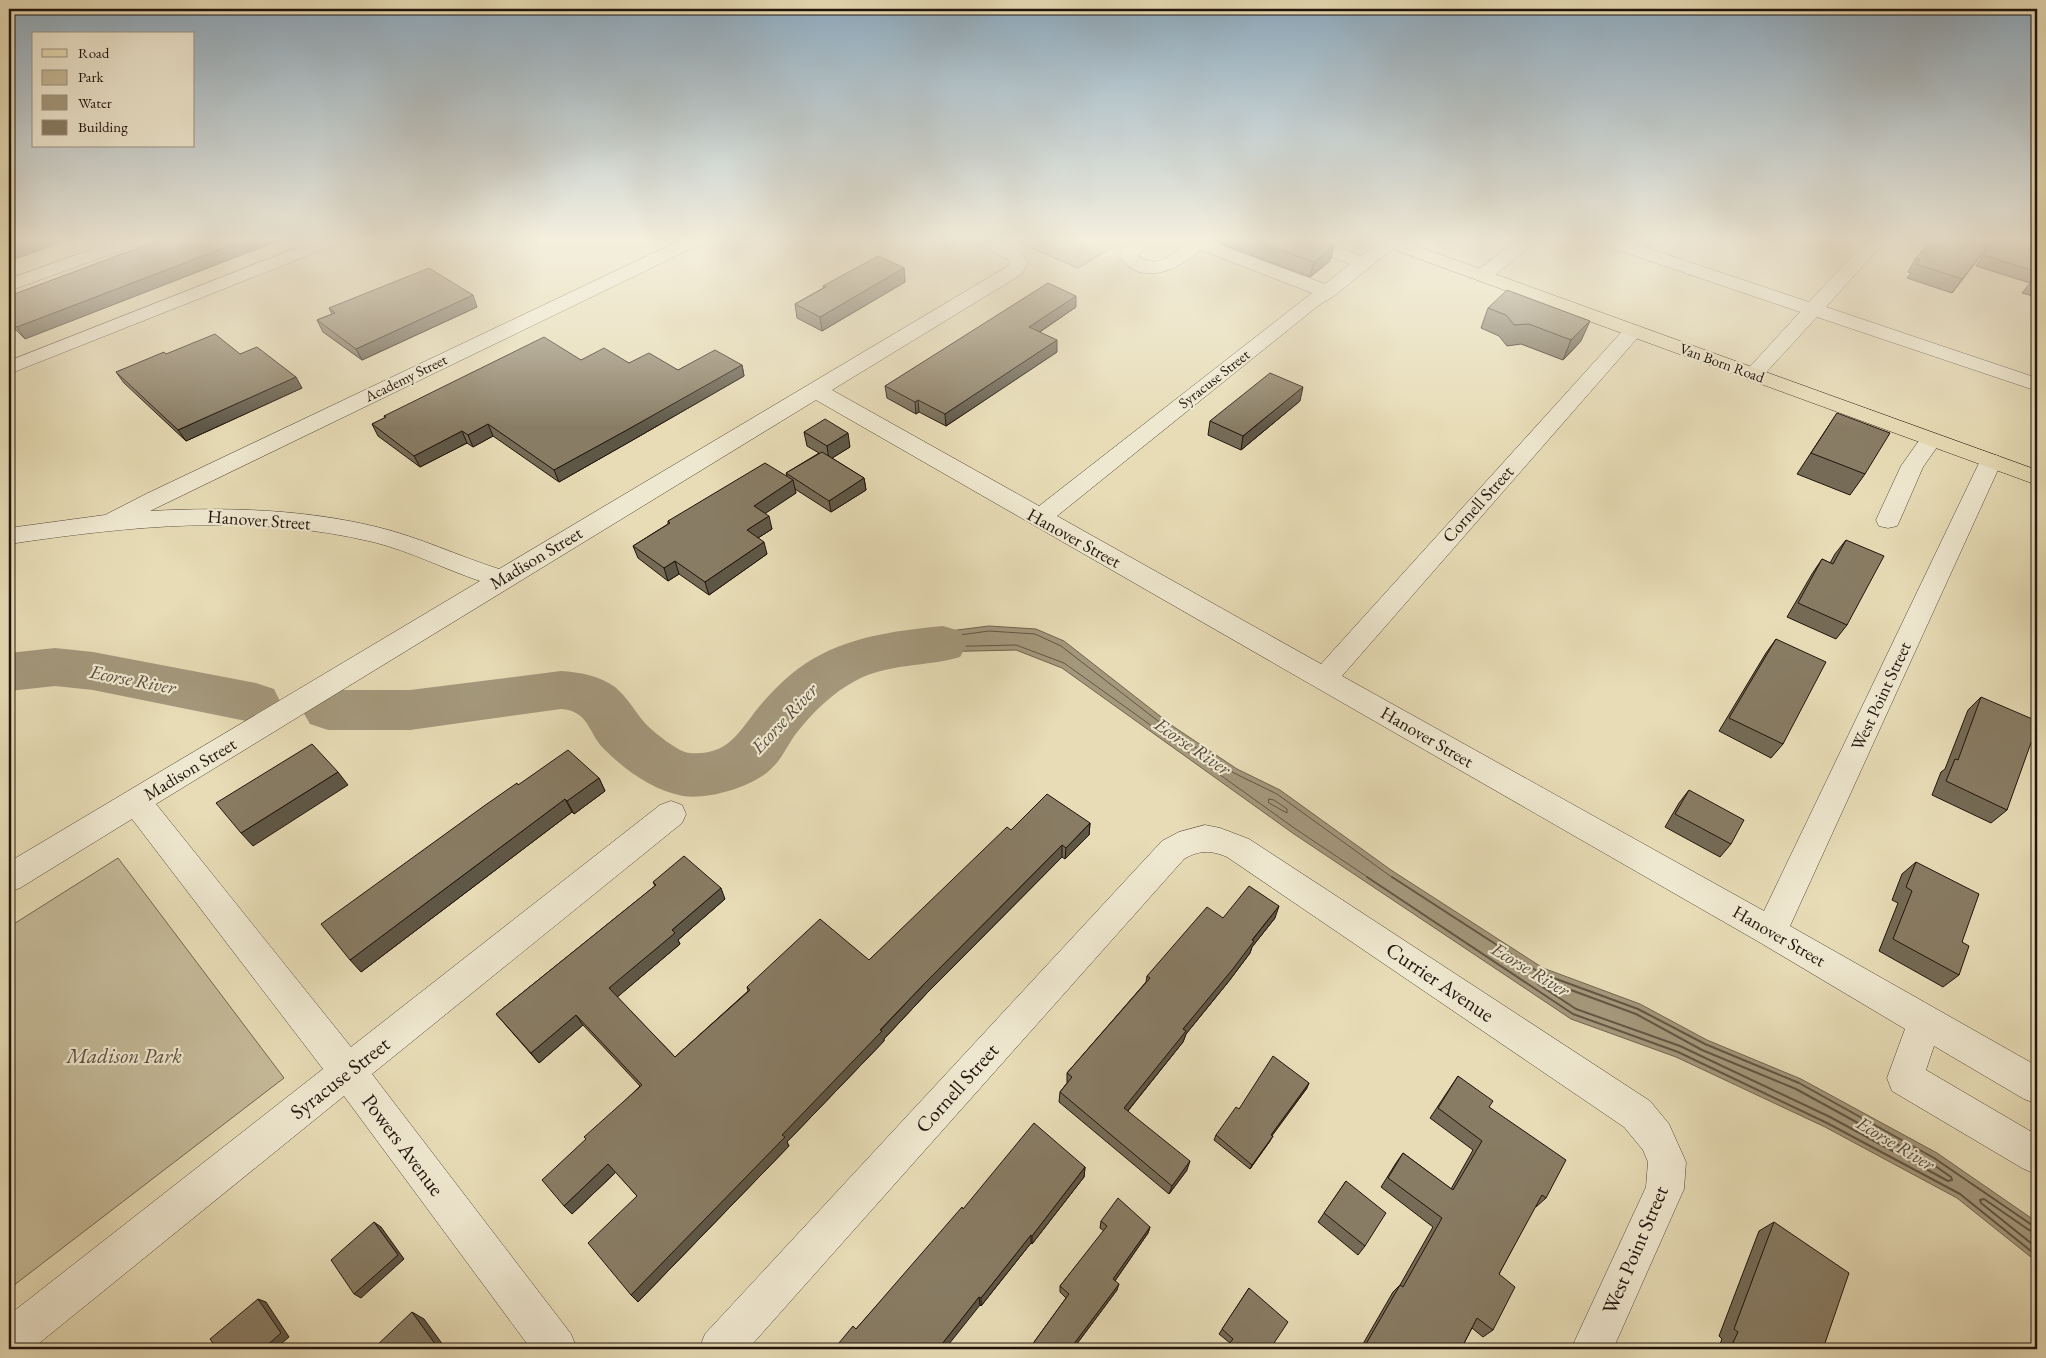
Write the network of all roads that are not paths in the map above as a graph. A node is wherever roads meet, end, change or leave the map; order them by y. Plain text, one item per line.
1 (177, 301) edge
2 (567, 301) edge
3 (963, 301) edge
4 (1312, 301) edge
5 (1554, 301) edge
6 (1790, 301) edge
7 (1820, 301) edge
8 (1813, 309) junction
9 (1633, 331) junction
10 (9, 368) edge
11 (1753, 375) junction
12 (2037, 385) edge
13 (815, 390) junction
14 (1931, 440) junction
15 (1991, 461) junction
16 (2037, 478) edge
17 (1039, 518) junction
18 (113, 520) junction
19 (1888, 520) dead end
20 (9, 536) edge
21 (501, 579) junction
22 (1324, 678) junction
23 (136, 801) junction
24 (671, 814) dead end
25 (1202, 838) joint
26 (9, 878) edge
27 (1770, 932) junction
28 (1926, 1020) junction
29 (347, 1072) junction
30 (2037, 1086) edge
31 (2037, 1147) edge
32 (1662, 1149) joint
33 (9, 1341) edge
34 (556, 1349) edge
35 (720, 1349) edge
36 (1592, 1349) edge

1 - 10 street
2 - 18 street, Academy Street
3 - 13 street, Madison Street
4 - 17 street, Syracuse Street
5 - 9 main road, Van Born Road
6 - 8 street
7 - 8 street
8 - 11 street
8 - 12 street
9 - 11 main road, Van Born Road
9 - 22 street, Cornell Street
11 - 14 main road, Van Born Road
13 - 17 street, Hanover Street
13 - 21 street, Madison Street
14 - 15 main road, Van Born Road
14 - 19 street
15 - 16 main road, Van Born Road
15 - 27 street, West Point Street
17 - 22 street, Hanover Street
18 - 20 street, Hanover Street
18 - 21 street, Hanover Street
21 - 23 street, Madison Street
22 - 27 street, Hanover Street
23 - 26 street, Madison Street
23 - 29 street, Powers Avenue
24 - 29 street, Syracuse Street
25 - 32 street, Currier Avenue
25 - 35 street, Cornell Street
27 - 28 street, Hanover Street
28 - 30 street, Hanover Street
28 - 31 street
29 - 33 street, Syracuse Street
29 - 34 street, Powers Avenue
32 - 36 street, West Point Street

